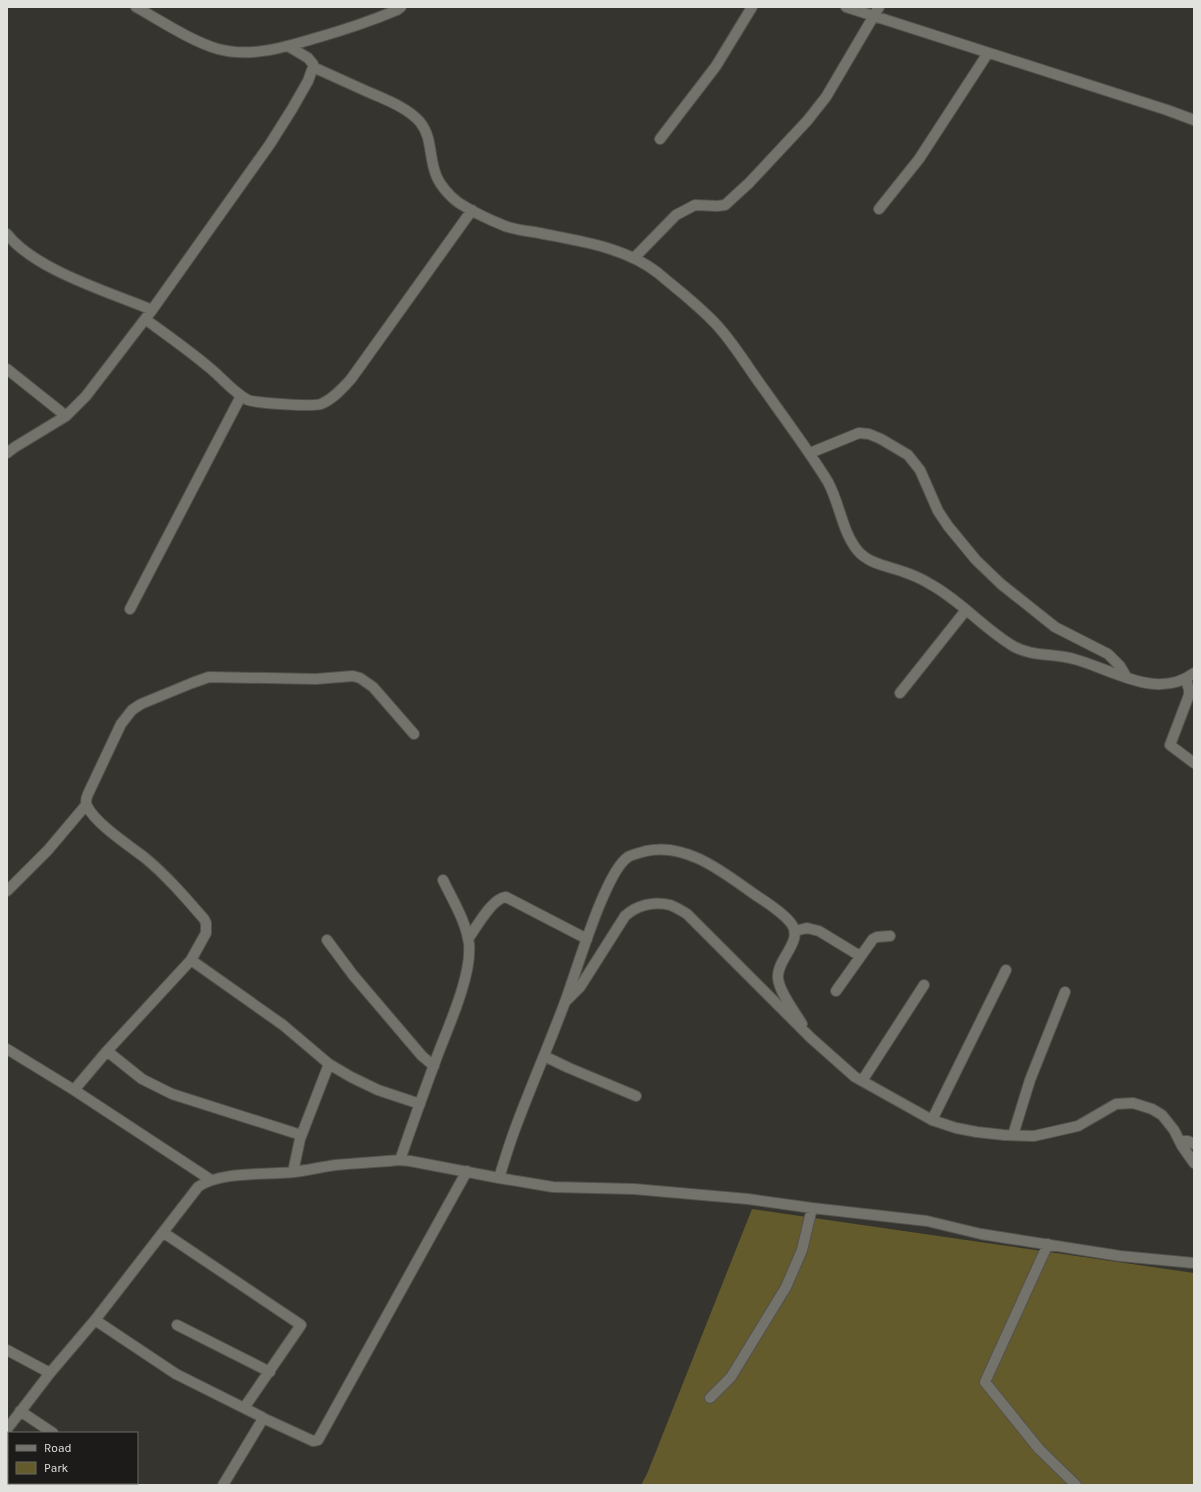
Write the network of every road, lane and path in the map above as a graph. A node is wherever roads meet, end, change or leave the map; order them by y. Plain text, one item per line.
1 (136, 7) edge
2 (752, 7) edge
3 (846, 7) edge
4 (398, 8) edge
5 (876, 11) edge
6 (288, 46) junction
7 (988, 53) junction
8 (313, 67) junction
9 (1194, 120) edge
10 (660, 139) dead end
11 (879, 209) dead end
12 (472, 210) junction
13 (7, 234) edge
14 (634, 258) junction
15 (152, 310) junction
16 (146, 319) junction
17 (7, 370) edge
18 (241, 396) junction
19 (66, 416) junction
20 (7, 453) edge
21 (810, 453) junction
22 (130, 609) dead end
23 (966, 610) junction
24 (1190, 676) edge
25 (1127, 678) junction
26 (900, 693) dead end
27 (414, 734) dead end
28 (1194, 763) edge
29 (86, 805) junction
30 (443, 880) dead end
31 (7, 891) edge
32 (795, 931) junction
33 (890, 936) dead end
34 (468, 939) junction
35 (587, 939) junction
36 (327, 940) dead end
37 (860, 956) junction
38 (191, 960) junction
39 (1006, 970) dead end
40 (924, 985) dead end
41 (836, 991) dead end
42 (1065, 992) dead end
43 (565, 1002) junction
44 (811, 1038) junction
45 (7, 1049) edge
46 (107, 1051) junction
47 (544, 1056) junction
48 (329, 1064) junction
49 (434, 1066) junction
50 (862, 1082) junction
51 (74, 1090) junction
52 (636, 1096) dead end
53 (420, 1104) junction
54 (932, 1120) junction
55 (301, 1135) junction
56 (1013, 1135) junction
57 (1180, 1140) junction
58 (1194, 1144) edge
59 (400, 1160) junction
60 (1194, 1163) edge
61 (467, 1171) junction
62 (293, 1172) junction
63 (499, 1178) junction
64 (212, 1180) junction
65 (812, 1208) junction
66 (164, 1233) junction
67 (1048, 1244) junction
68 (1194, 1263) edge
69 (95, 1320) junction
70 (177, 1325) dead end
71 (7, 1350) edge
72 (270, 1372) junction
73 (50, 1374) junction
74 (710, 1398) dead end
75 (244, 1408) junction
76 (20, 1412) junction
77 (262, 1418) junction
78 (7, 1429) edge
79 (51, 1432) edge
80 (223, 1485) edge
81 (1076, 1485) edge

1 - 6 street
2 - 10 street
3 - 5 street
4 - 6 street
5 - 7 street
5 - 14 street
6 - 8 street
7 - 9 street
7 - 11 street
8 - 12 street
8 - 15 street
12 - 14 street
12 - 18 street
13 - 15 street
14 - 21 street
15 - 16 street
16 - 18 street
16 - 19 street
17 - 19 street
18 - 22 street
19 - 20 street
21 - 23 street
21 - 25 street
23 - 25 street
23 - 26 street
24 - 25 street
24 - 28 street
27 - 29 street
29 - 31 street
29 - 38 street
30 - 34 street
32 - 35 street
32 - 37 street
32 - 44 street
33 - 37 street
34 - 35 street
34 - 49 street
35 - 43 street
36 - 49 street
37 - 41 street
38 - 46 street
38 - 48 street
39 - 54 street
40 - 50 street
42 - 56 street
43 - 44 street
43 - 47 street
44 - 50 street
45 - 51 street
46 - 51 street
46 - 55 street
47 - 52 street
47 - 63 street
48 - 53 street
48 - 55 street
49 - 53 street
50 - 54 street
51 - 64 street
53 - 59 street
54 - 56 street
55 - 62 street
56 - 57 street
57 - 58 street
57 - 60 street
59 - 61 street
59 - 62 street
61 - 63 street
61 - 77 street
62 - 64 street
63 - 65 street
64 - 66 street
65 - 67 street
65 - 74 street
66 - 69 street
66 - 72 street
67 - 68 street
67 - 81 street
69 - 73 street
69 - 75 street
70 - 72 street
71 - 73 street
72 - 75 street
73 - 76 street
75 - 77 street
76 - 78 street
76 - 79 street
77 - 80 street

